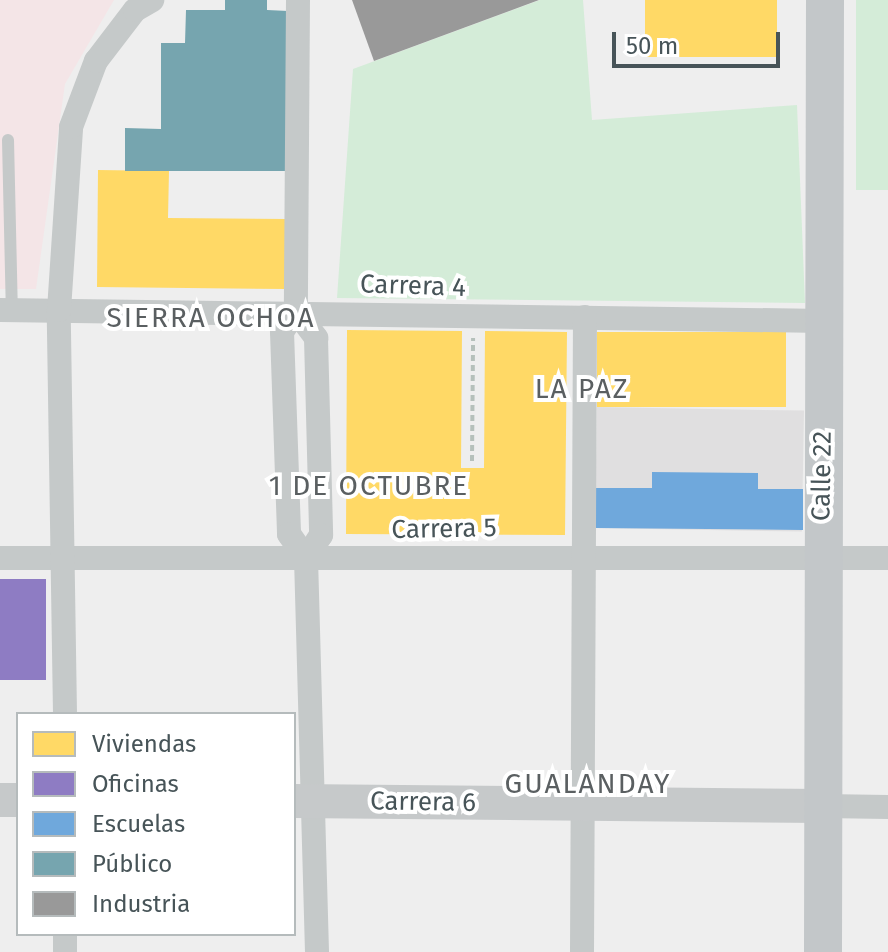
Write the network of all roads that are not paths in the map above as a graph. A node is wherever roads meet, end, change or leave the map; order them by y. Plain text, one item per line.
1 (152, 0) edge
2 (298, 0) edge
3 (825, 0) edge
4 (8, 140) dead end
5 (6, 310) edge
6 (59, 310) junction
7 (296, 311) junction
8 (585, 317) junction
9 (824, 321) junction
10 (584, 556) junction
11 (0, 558) edge
12 (306, 558) junction
13 (820, 558) junction
14 (888, 558) edge
15 (63, 559) junction
16 (65, 712) edge
17 (304, 801) edge
18 (583, 804) junction
19 (823, 806) junction
20 (888, 807) edge
21 (317, 952) edge
22 (582, 952) edge
23 (823, 952) edge

1 - 6 street
2 - 7 street
3 - 9 main road, Calle 22
4 - 5 lane
5 - 6 street, Carrera 4
6 - 7 street, Carrera 4
6 - 15 street
7 - 8 street, Carrera 4
7 - 12 street
7 - 12 street
8 - 9 street, Carrera 4
8 - 10 street
9 - 13 main road, Calle 22
10 - 12 street, Carrera 5
10 - 13 street, Carrera 5
10 - 18 street
11 - 15 street, Carrera 5
12 - 15 street, Carrera 5
12 - 17 street
13 - 14 street, Carrera 5
13 - 19 main road, Calle 22
15 - 16 street
17 - 18 main road, Carrera 6
17 - 21 street
18 - 19 main road, Carrera 6
18 - 22 street
19 - 20 street, Carrera 6
19 - 23 main road, Calle 22

